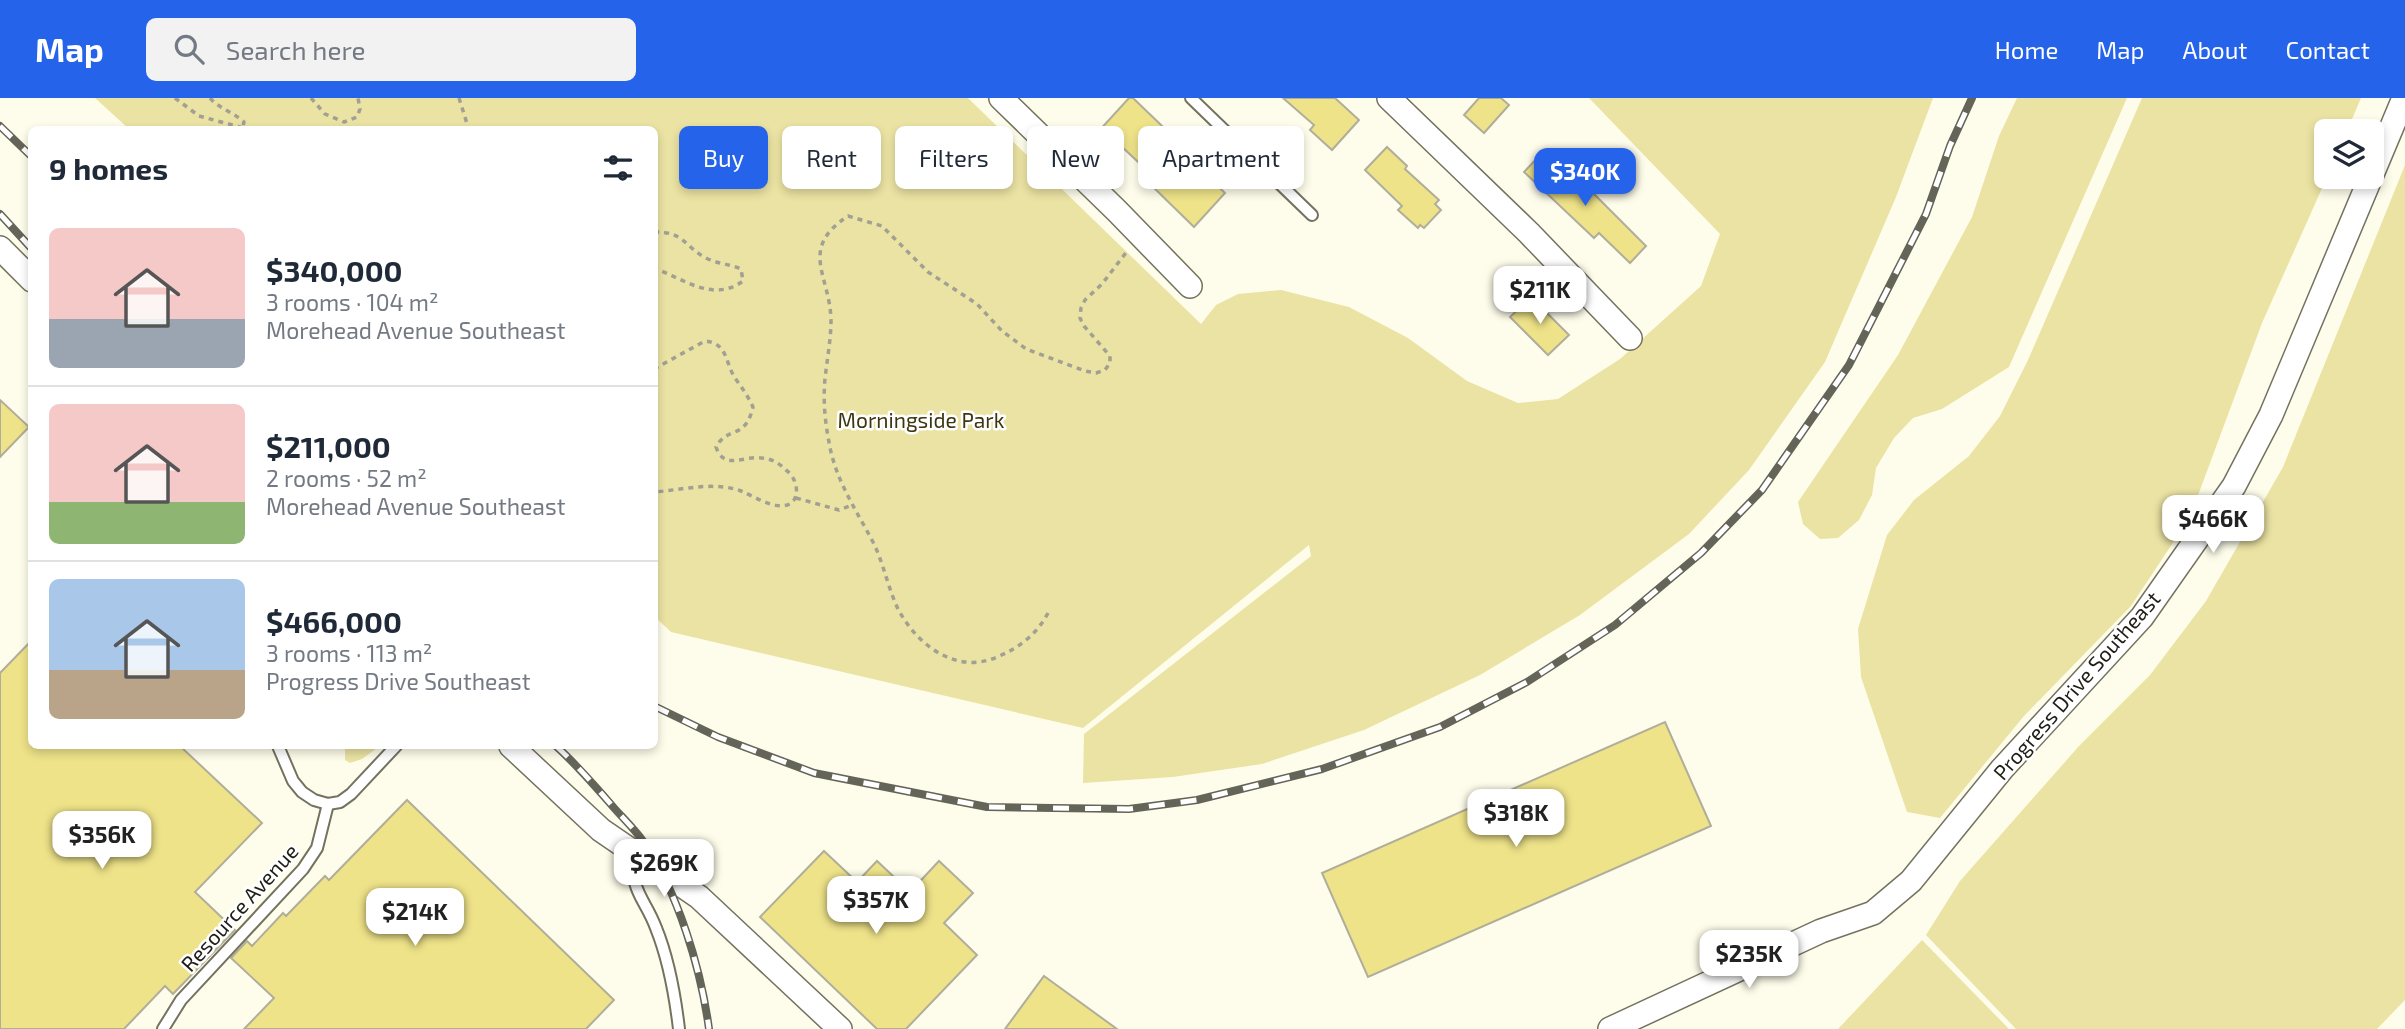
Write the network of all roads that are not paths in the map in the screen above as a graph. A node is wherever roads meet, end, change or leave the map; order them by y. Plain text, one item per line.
1 (1001, 98) edge
2 (1191, 98) edge
3 (1389, 98) edge
4 (2404, 98) edge
5 (1312, 215) dead end
6 (0, 248) edge
7 (28, 275) edge
8 (1190, 286) dead end
9 (1630, 338) dead end
10 (279, 749) edge
11 (393, 749) edge
12 (514, 749) edge
13 (328, 804) junction
14 (635, 853) junction
15 (163, 1029) edge
16 (679, 1029) edge
17 (840, 1029) edge
18 (1610, 1029) edge

1 - 8 street
2 - 5 lane
3 - 9 street
4 - 18 street, Progress Drive Southeast
6 - 7 street
10 - 13 lane
11 - 13 lane
12 - 14 street
13 - 15 lane, Resource Avenue
14 - 16 lane
14 - 17 street

